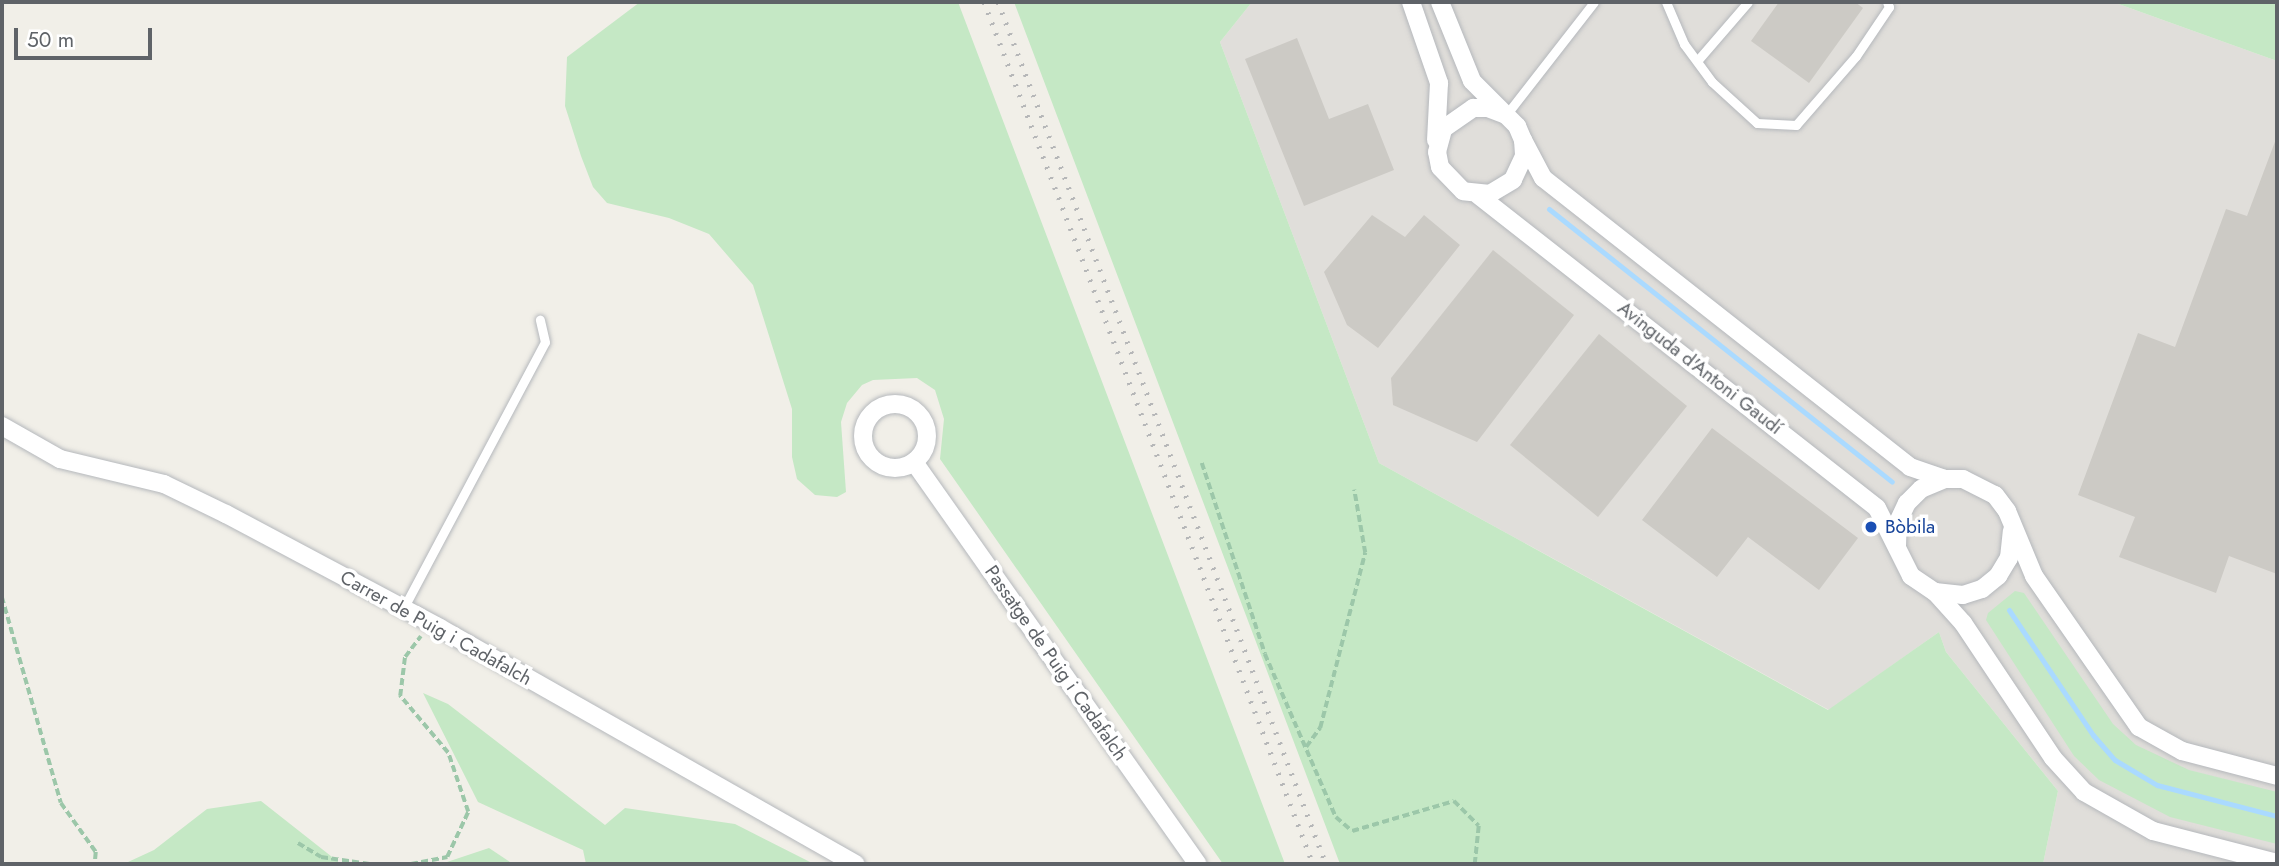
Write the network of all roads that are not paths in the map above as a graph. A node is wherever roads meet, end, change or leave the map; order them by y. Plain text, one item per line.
1 (1411, 2) edge
2 (1440, 2) edge
3 (1594, 2) edge
4 (1666, 2) edge
5 (1748, 2) edge
6 (1887, 2) edge
7 (1697, 61) junction
8 (1506, 116) junction
9 (1523, 140) junction
10 (1437, 152) junction
11 (1478, 195) junction
12 (540, 320) dead end
13 (2, 426) edge
14 (914, 462) dead end
15 (1945, 479) junction
16 (2010, 521) junction
17 (1900, 558) junction
18 (1936, 592) junction
19 (403, 608) junction
20 (2277, 776) edge
21 (2277, 863) edge
22 (856, 864) edge
23 (1198, 864) edge

1 - 10 street
2 - 8 street
3 - 8 lane
4 - 7 lane
5 - 7 lane
6 - 7 lane
8 - 9 street
8 - 10 street
9 - 11 street
9 - 15 street
10 - 11 street
11 - 17 street, Avinguda d'Antoni Gaudí
12 - 19 lane
13 - 19 street, Carrer de Puig i Cadafalch
14 - 23 street, Passatge de Puig i Cadafalch
15 - 16 street
15 - 17 street
16 - 18 street
16 - 20 street
17 - 18 street, Avinguda d'Antoni Gaudí
18 - 21 street, Avinguda d'Antoni Gaudí
19 - 22 street, Carrer de Puig i Cadafalch

